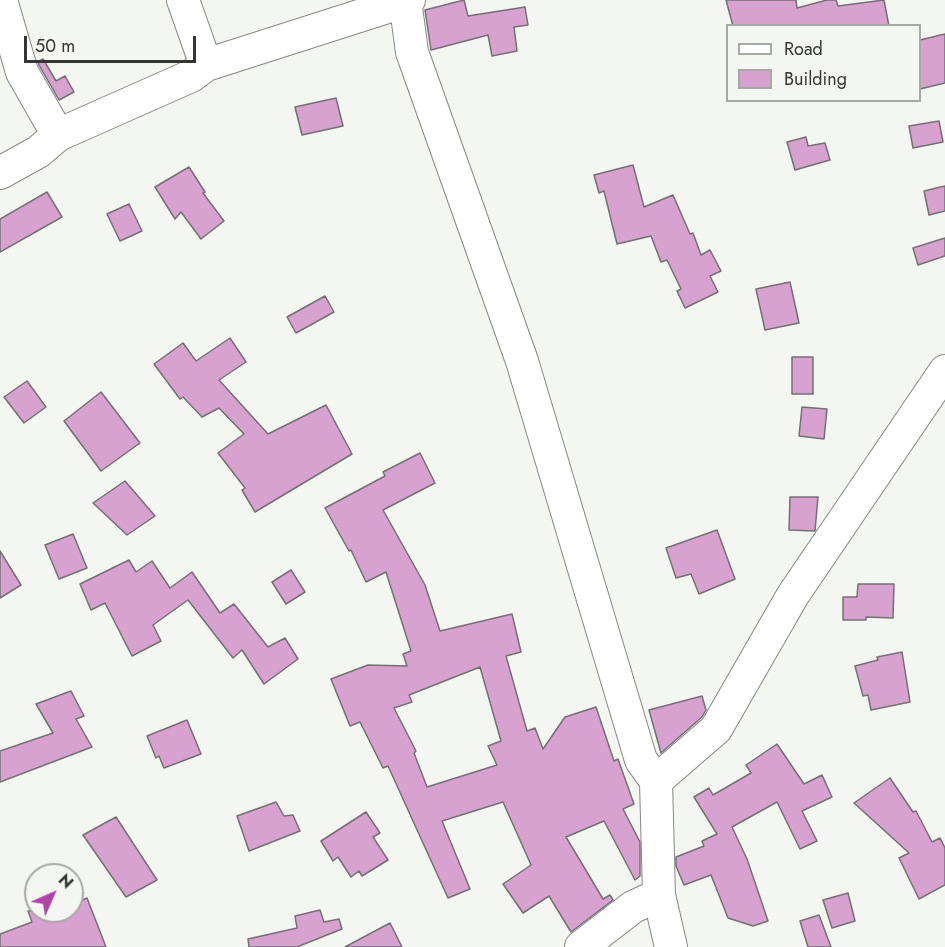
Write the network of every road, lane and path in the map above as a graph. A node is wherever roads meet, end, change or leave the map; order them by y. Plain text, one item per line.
1 (2, 0) edge
2 (183, 0) edge
3 (406, 0) edge
4 (206, 65) junction
5 (58, 135) junction
6 (0, 173) edge
7 (945, 371) edge
8 (656, 781) junction
9 (659, 895) junction
10 (581, 947) edge
11 (671, 947) edge

1 - 5 street
2 - 4 street
3 - 4 street
3 - 8 street
4 - 5 street
5 - 6 street
7 - 8 street
8 - 9 street
9 - 10 street
9 - 11 street

